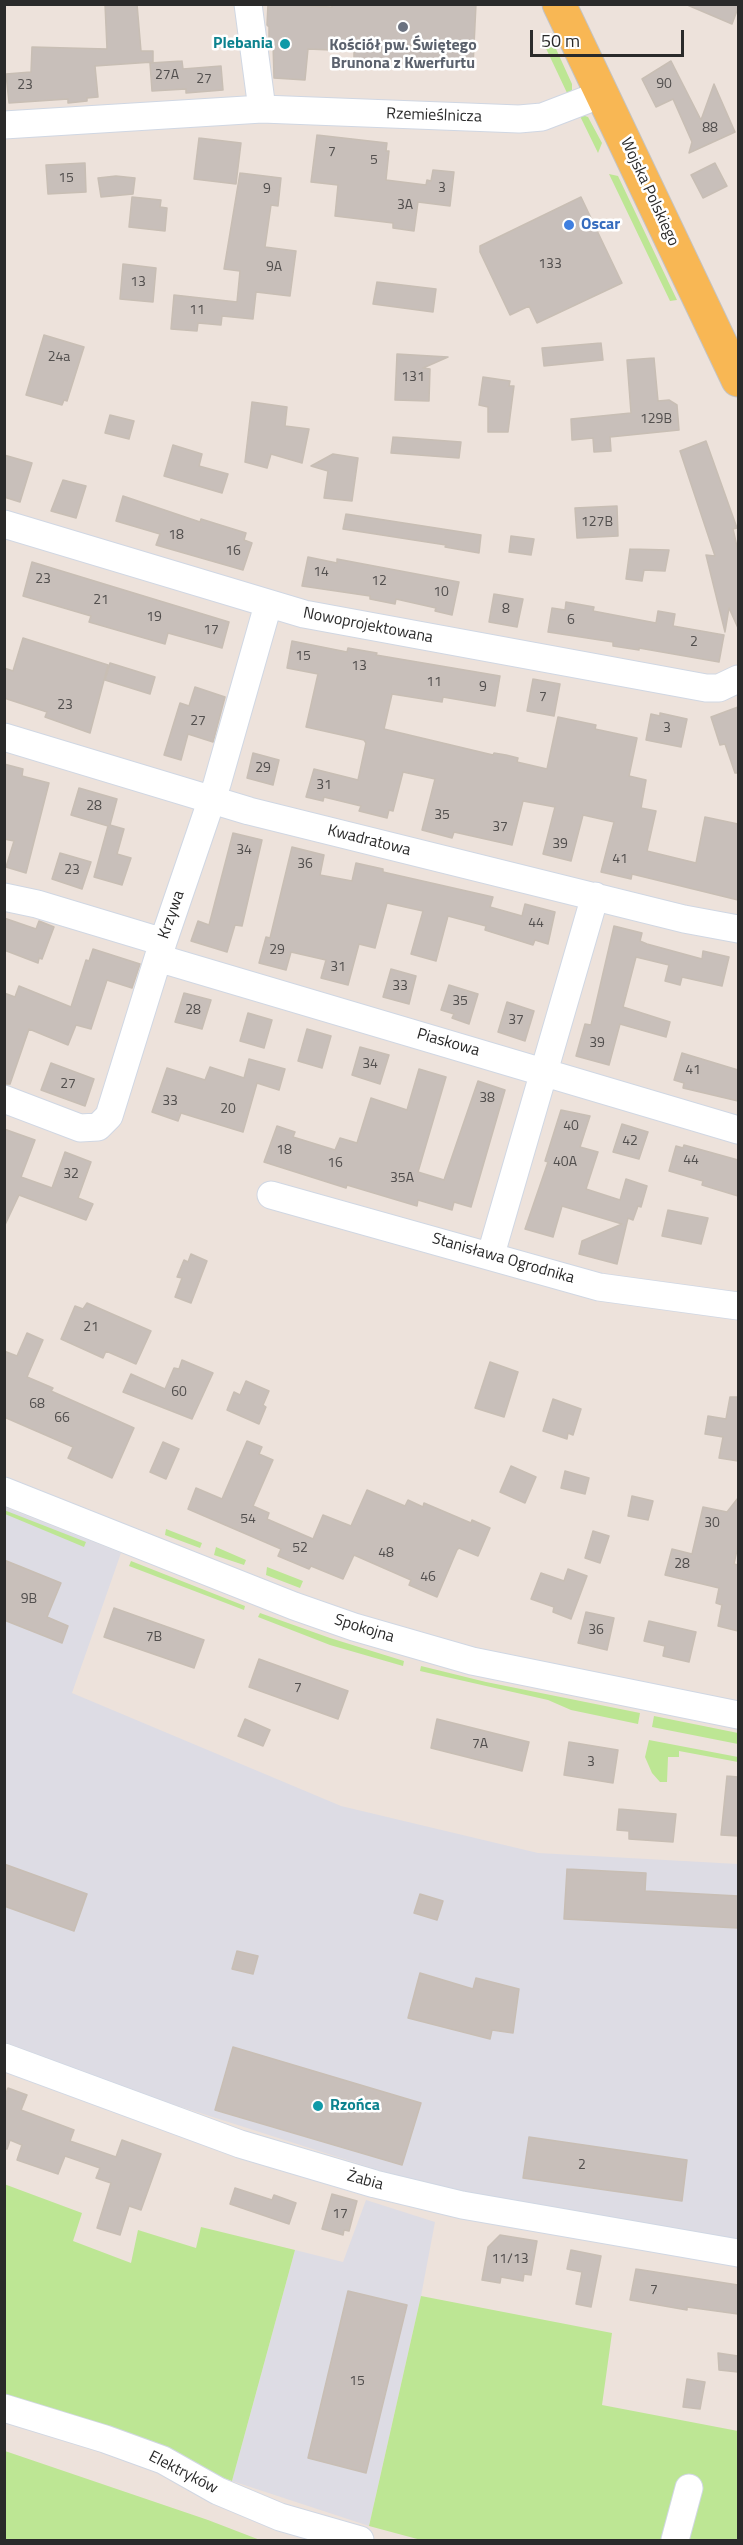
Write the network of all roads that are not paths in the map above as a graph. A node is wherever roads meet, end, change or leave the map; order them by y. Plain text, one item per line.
1 (248, 4) edge
2 (560, 4) edge
3 (602, 94) junction
4 (262, 109) junction
5 (4, 124) edge
6 (738, 380) edge
7 (4, 524) edge
8 (268, 605) junction
9 (738, 679) edge
10 (4, 737) edge
11 (211, 800) junction
12 (595, 896) junction
13 (4, 897) edge
14 (738, 929) edge
15 (160, 950) junction
16 (545, 1072) junction
17 (4, 1099) edge
18 (738, 1130) edge
19 (271, 1195) dead end
20 (491, 1254) junction
21 (738, 1306) edge
22 (4, 1491) edge
23 (738, 1715) edge
24 (4, 2057) edge
25 (738, 2253) edge
26 (4, 2408) edge
27 (689, 2488) dead end
28 (360, 2541) edge
29 (675, 2541) edge

1 - 4 street
2 - 3 main road, Wojska Polskiego
3 - 4 street, Rzemieślnicza
3 - 6 main road, Wojska Polskiego
4 - 5 street, Rzemieślnicza
7 - 8 street, Nowoprojektowana
8 - 9 street, Nowoprojektowana
8 - 11 street, Krzywa
10 - 11 street, Kwadratowa
11 - 12 street, Kwadratowa
11 - 15 street, Krzywa
12 - 14 street, Kwadratowa
12 - 16 street
13 - 15 street, Piaskowa
15 - 16 street, Piaskowa
15 - 17 street, Krzywa
16 - 18 street, Piaskowa
16 - 20 street
19 - 20 street, Stanisława Ogrodnika
20 - 21 street, Stanisława Ogrodnika
22 - 23 street, Spokojna
24 - 25 street, Żabia
26 - 28 street, Elektryków
27 - 29 street

